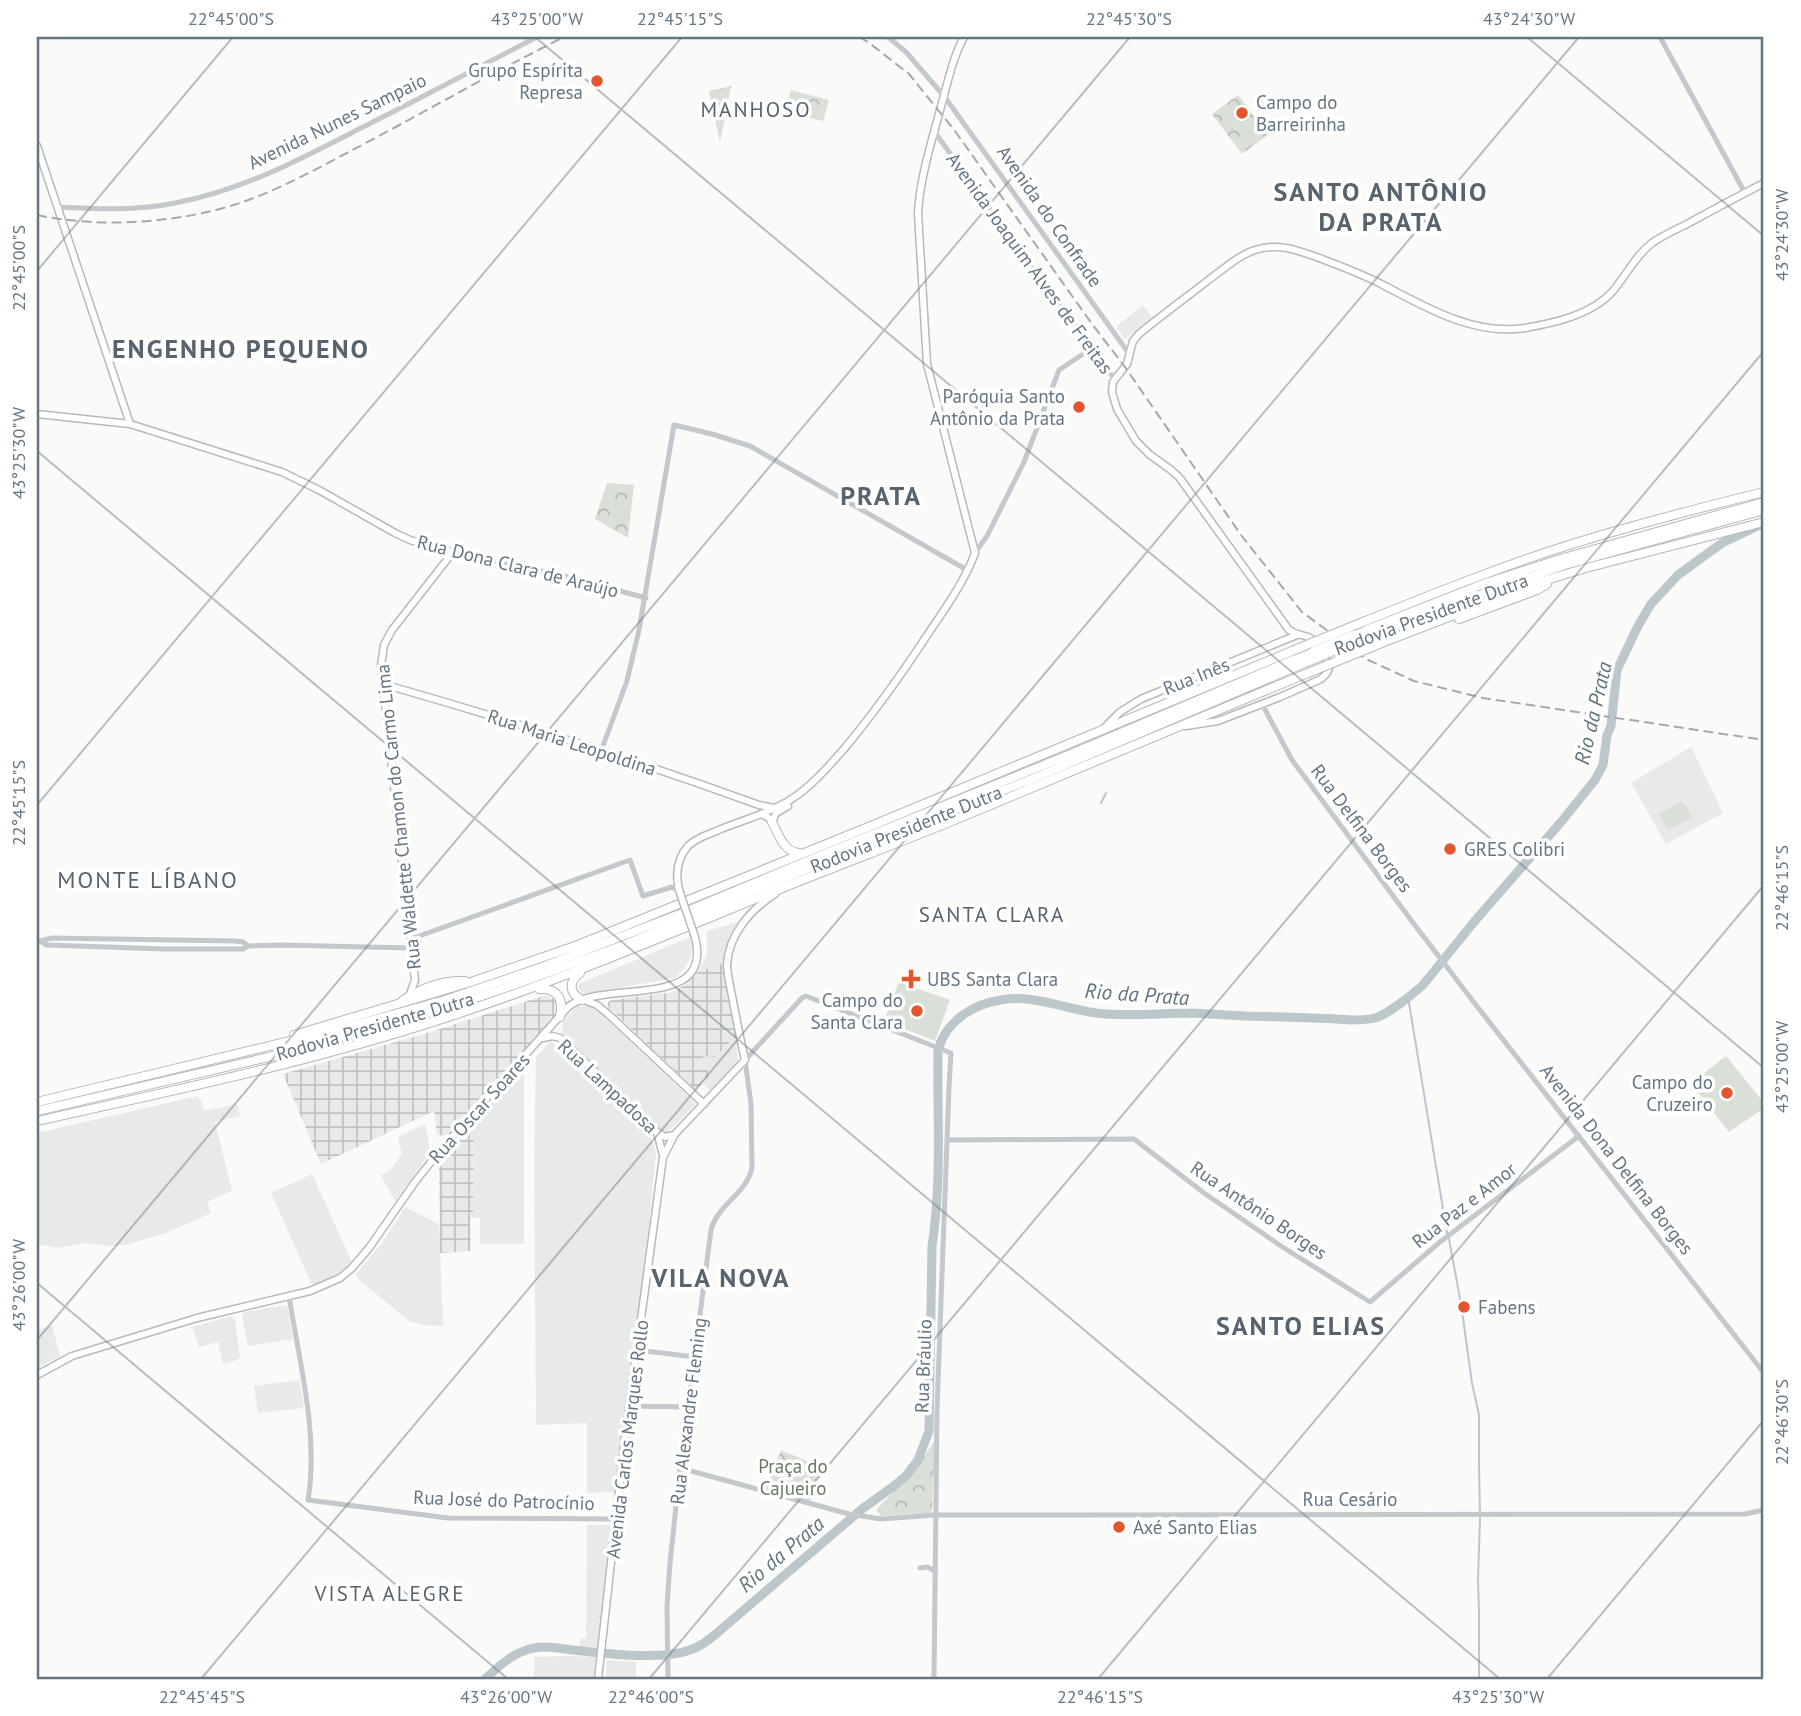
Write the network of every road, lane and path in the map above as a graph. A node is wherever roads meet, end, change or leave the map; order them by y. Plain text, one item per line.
1 (537, 37) edge
2 (888, 37) edge
3 (964, 37) edge
4 (1660, 37) edge
5 (944, 96) junction
6 (934, 131) junction
7 (37, 146) edge
8 (1764, 183) edge
9 (1745, 193) junction
10 (58, 207) junction
11 (1092, 348) junction
12 (1130, 355) junction
13 (1114, 378) junction
14 (37, 414) edge
15 (130, 424) junction
16 (1764, 492) edge
17 (1764, 502) edge
18 (1764, 510) edge
19 (1764, 522) edge
20 (453, 552) junction
21 (975, 553) junction
22 (967, 570) junction
23 (646, 598) junction
24 (1289, 629) junction
25 (1297, 635) junction
26 (1356, 637) junction
27 (1287, 638) junction
28 (1317, 654) junction
29 (383, 684) junction
30 (1262, 704) junction
31 (1176, 728) junction
32 (1102, 730) junction
33 (601, 751) junction
34 (812, 783) junction
35 (759, 805) junction
36 (774, 808) junction
37 (761, 814) junction
38 (772, 822) junction
39 (802, 853) junction
40 (785, 887) junction
41 (680, 894) junction
42 (411, 939) junction
43 (39, 941) edge
44 (411, 948) junction
45 (1446, 964) joint
46 (592, 966) junction
47 (415, 980) junction
48 (471, 982) junction
49 (422, 988) junction
50 (529, 990) junction
51 (410, 995) junction
52 (582, 1000) junction
53 (394, 1005) junction
54 (560, 1017) junction
55 (560, 1038) junction
56 (540, 1040) junction
57 (238, 1054) junction
58 (745, 1060) junction
59 (37, 1102) edge
60 (704, 1104) junction
61 (37, 1111) edge
62 (37, 1121) edge
63 (657, 1132) junction
64 (676, 1134) junction
65 (1579, 1136) junction
66 (948, 1140) junction
67 (663, 1157) junction
68 (289, 1296) junction
69 (1370, 1302) joint
70 (637, 1350) junction
71 (695, 1357) junction
72 (1764, 1373) edge
73 (37, 1375) edge
74 (629, 1406) junction
75 (688, 1407) junction
76 (680, 1468) junction
77 (1764, 1510) edge
78 (935, 1515) junction
79 (617, 1519) junction
80 (920, 1568) dead end
81 (935, 1571) junction
82 (598, 1679) edge
83 (668, 1679) edge
84 (934, 1679) edge

1 - 10 street, Avenida Nunes Sampaio
2 - 5 street
3 - 5 main road
4 - 9 street
5 - 6 main road
5 - 12 street, Avenida do Confrade
6 - 11 street, Avenida Joaquim Alves de Freitas
6 - 21 main road
7 - 10 main road
8 - 9 main road
9 - 12 main road
10 - 15 main road
11 - 13 street, Avenida Joaquim Alves de Freitas
11 - 21 street
12 - 13 main road
13 - 24 main road, Avenida Joaquim Alves de Freitas
14 - 15 main road, Rua Dona Clara de Araújo
15 - 20 main road, Rua Dona Clara de Araújo
16 - 32 highway, bridge
17 - 26 highway, Rodovia Presidente Dutra
18 - 26 highway, Rodovia Presidente Dutra
19 - 31 highway, bridge
20 - 23 street, Rua Dona Clara de Araújo
20 - 29 main road, Rua Waldette Chamon do Carmo Lima
21 - 22 main road, Rua Oscar Soares
22 - 23 street
22 - 34 main road, Rua Oscar Soares
23 - 33 street
24 - 25 main road, Avenida Joaquim Alves de Freitas
24 - 27 main road
25 - 27 main road, Rua Inês
25 - 30 main road, Avenida Joaquim Alves de Freitas
26 - 28 highway, Rodovia Presidente Dutra, bridge
27 - 32 main road, Rua Inês
28 - 57 highway, Rodovia Presidente Dutra
28 - 61 highway, Rodovia Presidente Dutra
29 - 33 main road, Rua Maria Leopoldina
29 - 42 main road, Rua Waldette Chamon do Carmo Lima
30 - 31 main road
30 - 45 street, Rua Delfina Borges
31 - 40 highway
32 - 39 highway
33 - 35 main road, Rua Maria Leopoldina
34 - 36 main road, Rua Oscar Soares
34 - 38 main road, Rua Oscar Soares
35 - 36 main road, Rua Maria Leopoldina
35 - 37 main road
36 - 37 main road, Rua Oscar Soares
37 - 38 main road
37 - 41 main road, Rua Oscar Soares
38 - 39 highway
39 - 48 highway
40 - 46 highway
40 - 58 main road, Rua Alexandre Fleming
41 - 42 street
41 - 52 main road, Rua Oscar Soares, bridge
42 - 44 main road, Rua Waldette Chamon do Carmo Lima
43 - 44 street
44 - 47 main road, Rua Waldette Chamon do Carmo Lima
45 - 65 street, Avenida Dona Delfina Borges
46 - 50 highway
46 - 52 highway
47 - 49 main road, Rua Waldette Chamon do Carmo Lima
47 - 51 main road, Rua Waldette Chamon do Carmo Lima
48 - 49 highway
48 - 53 highway
49 - 51 highway
50 - 54 highway
50 - 62 highway
51 - 53 highway
52 - 54 main road, Rua Oscar Soares
52 - 60 main road
53 - 57 highway
54 - 55 main road
54 - 56 main road, Rua Oscar Soares
55 - 56 main road, Rua Lampadosa
55 - 63 main road, Rua Lampadosa
56 - 68 main road, Rua Oscar Soares
57 - 59 highway, Rodovia Presidente Dutra
58 - 60 main road, Avenida Carlos Marques Rollo
58 - 66 street, Rua Bráulio
58 - 71 street, Rua Alexandre Fleming
60 - 64 main road, Avenida Carlos Marques Rollo
63 - 64 main road, Rua Lampadosa
63 - 67 main road, Avenida Carlos Marques Rollo
64 - 67 main road, Avenida Carlos Marques Rollo
65 - 69 street, Rua Paz e Amor
65 - 72 street, Avenida Dona Delfina Borges
66 - 69 street, Rua Antônio Borges
66 - 78 street, Rua Bráulio
67 - 70 main road, Avenida Carlos Marques Rollo
68 - 73 main road, Rua Oscar Soares
68 - 79 street, Rua José do Patrocínio
70 - 71 street
70 - 74 main road, Avenida Carlos Marques Rollo
71 - 75 street, Rua Alexandre Fleming
74 - 75 street
74 - 79 main road, Avenida Carlos Marques Rollo
75 - 76 street, Rua Alexandre Fleming
76 - 78 street, Rua Cesário
76 - 83 street, Rua Alexandre Fleming
77 - 78 street, Rua Cesário
78 - 81 street, Rua Bráulio
79 - 82 main road, Avenida Carlos Marques Rollo
80 - 81 street
81 - 84 street, Rua Bráulio

